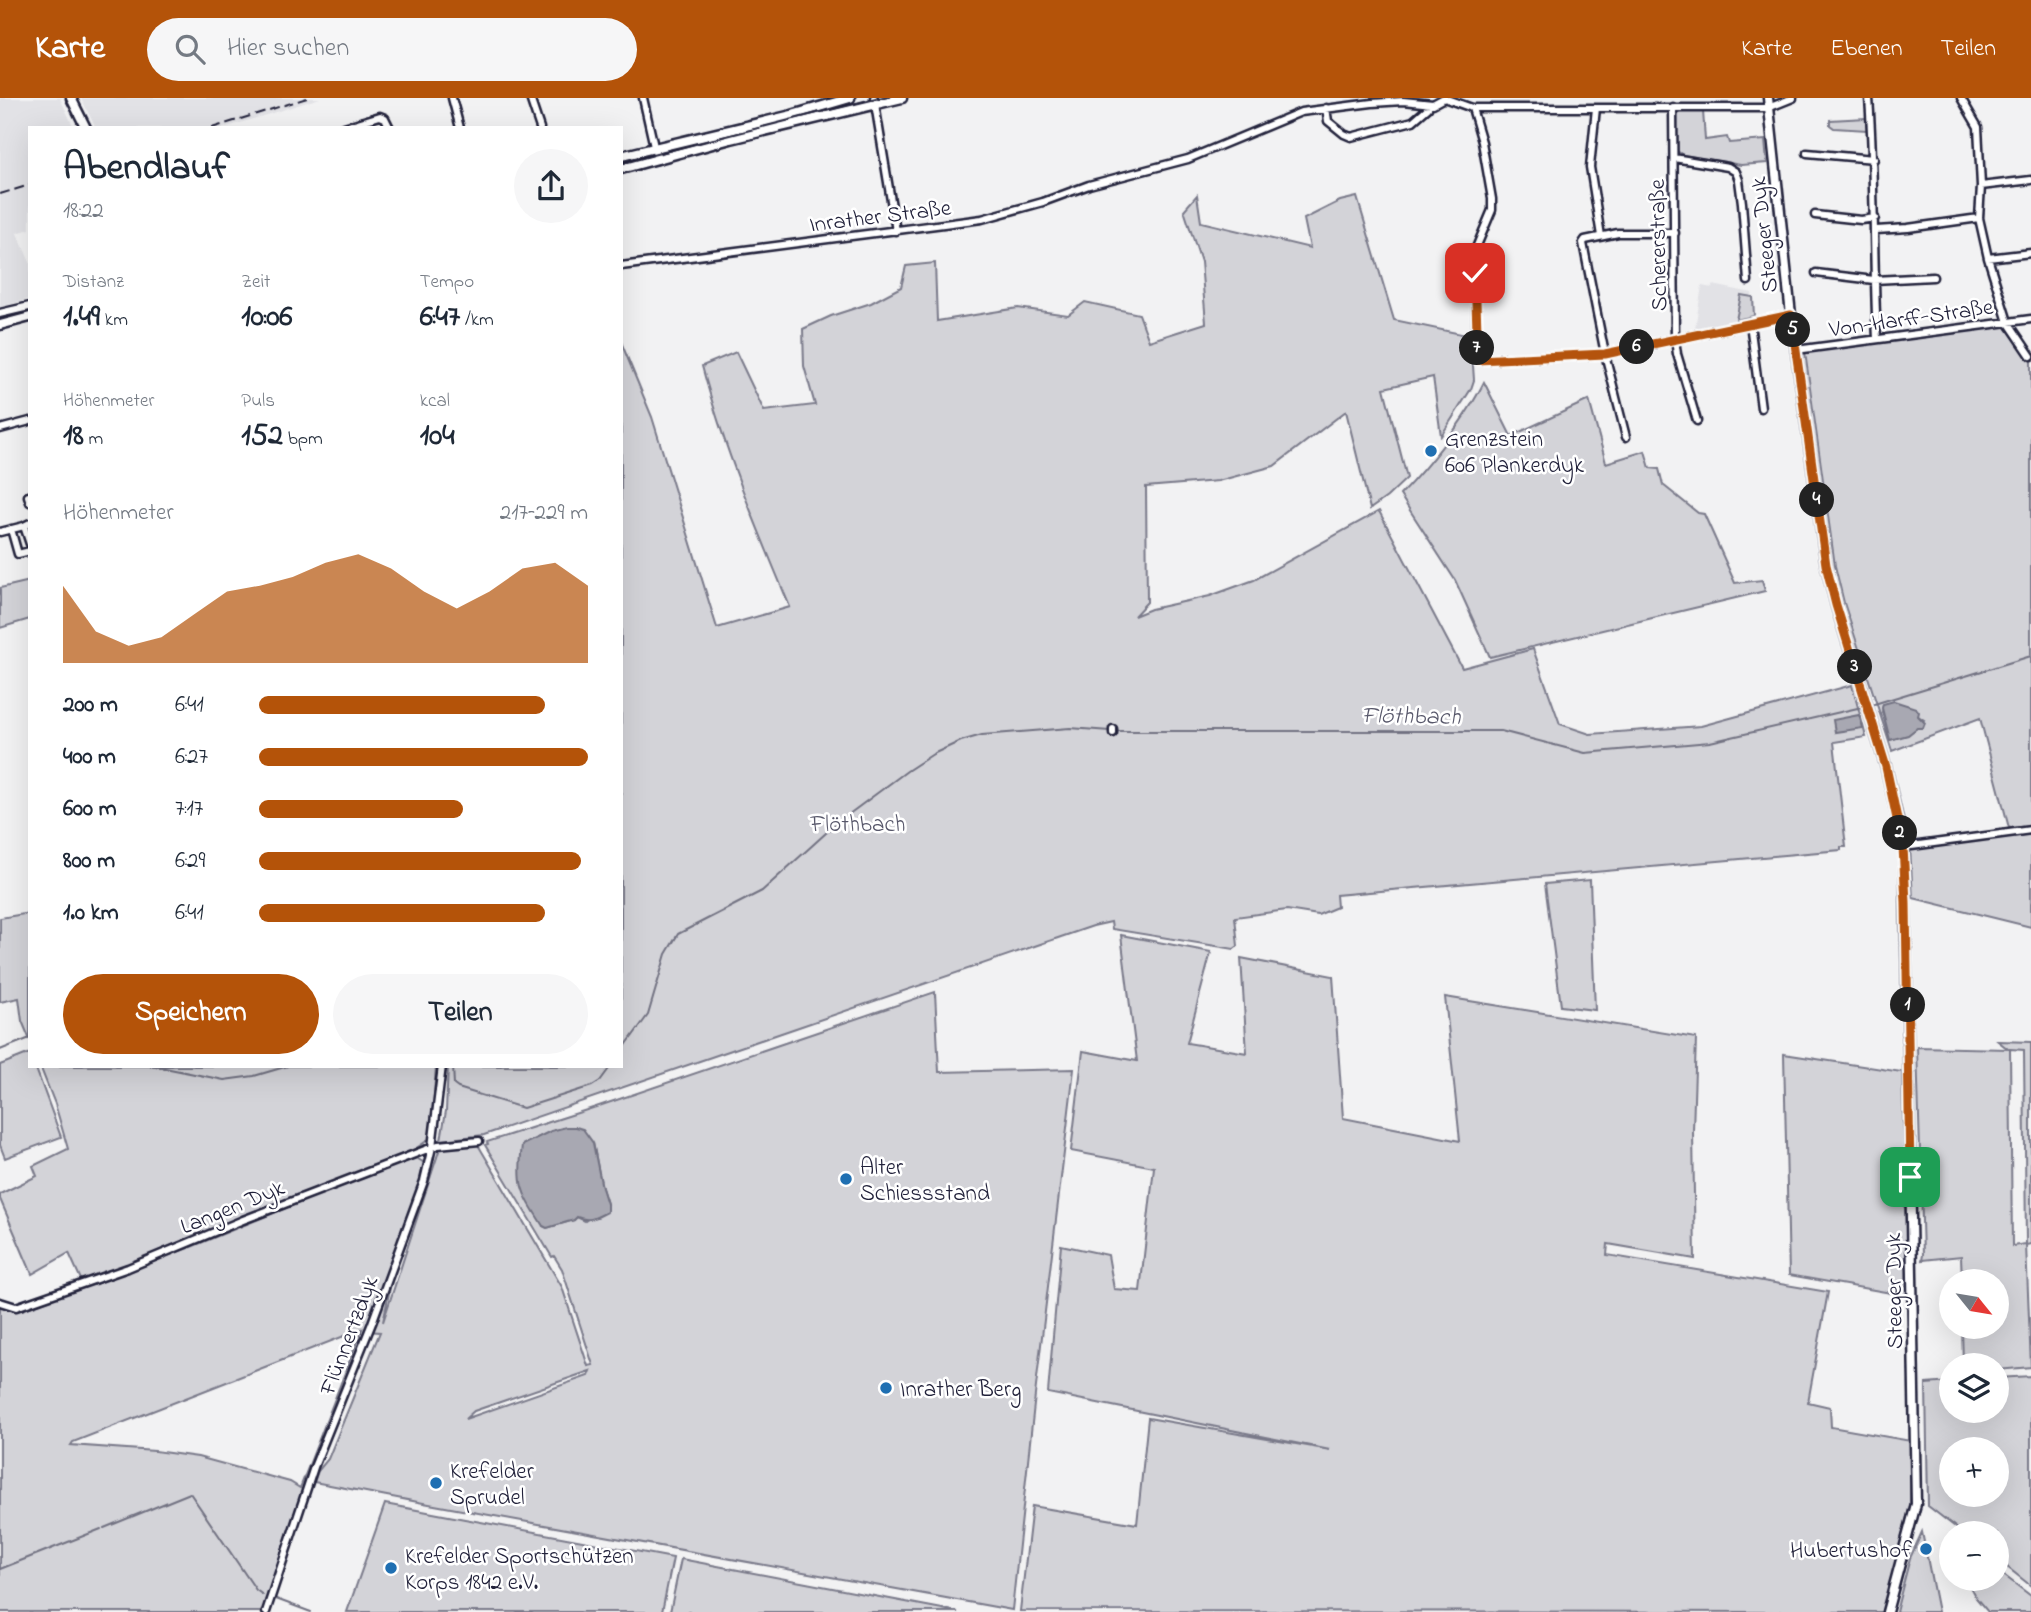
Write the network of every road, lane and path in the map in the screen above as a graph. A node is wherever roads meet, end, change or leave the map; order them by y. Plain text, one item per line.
1 (71, 98) edge
2 (452, 98) edge
3 (530, 98) edge
4 (643, 98) edge
5 (850, 98) edge
6 (902, 98) edge
7 (1680, 98) edge
8 (1793, 98) edge
9 (1870, 98) edge
10 (1961, 98) edge
11 (874, 101) edge
12 (1768, 103) edge
13 (1431, 106) junction
14 (1597, 107) junction
15 (1676, 107) junction
16 (1326, 108) junction
17 (1472, 108) junction
18 (85, 126) edge
19 (348, 126) edge
20 (389, 126) edge
21 (459, 126) edge
22 (539, 126) edge
23 (655, 148) junction
24 (1807, 153) dead end
25 (623, 156) edge
26 (1674, 158) junction
27 (1874, 159) junction
28 (657, 160) junction
29 (623, 168) edge
30 (2031, 180) edge
31 (1981, 186) junction
32 (1815, 215) dead end
33 (1875, 218) junction
34 (1979, 218) junction
35 (1876, 230) junction
36 (896, 231) junction
37 (1675, 233) junction
38 (1601, 236) junction
39 (2031, 253) edge
40 (1988, 258) junction
41 (623, 267) edge
42 (1816, 273) dead end
43 (1933, 277) dead end
44 (1874, 280) junction
45 (1748, 281) dead end
46 (28, 307) edge
47 (0, 314) edge
48 (1791, 315) junction
49 (28, 318) edge
50 (2031, 319) edge
51 (2008, 322) junction
52 (1750, 323) junction
53 (0, 325) edge
54 (1675, 339) junction
55 (1877, 339) junction
56 (1796, 351) junction
57 (1605, 354) junction
58 (2031, 356) edge
59 (1761, 408) dead end
60 (1696, 421) dead end
61 (28, 422) edge
62 (0, 429) edge
63 (1626, 437) dead end
64 (27, 524) edge
65 (11, 529) junction
66 (0, 532) edge
67 (28, 552) edge
68 (2031, 830) edge
69 (1903, 847) junction
70 (442, 1068) edge
71 (479, 1141) dead end
72 (432, 1147) junction
73 (0, 1302) edge
74 (266, 1612) edge
75 (1887, 1612) edge

1 - 18 street
2 - 21 street
3 - 22 street
4 - 23 street
5 - 23 street
6 - 11 street
7 - 15 street, Schererstraße
8 - 12 street
9 - 27 street
10 - 31 street
11 - 28 street
11 - 36 street
12 - 15 street, Inrather Straße
12 - 48 street, Steeger Dyk
13 - 16 street, Inrather Straße
13 - 16 street
13 - 17 street, Inrather Straße
14 - 15 street, Inrather Straße
14 - 17 street, Inrather Straße
14 - 38 street
15 - 26 street, Schererstraße
16 - 36 street, Inrather Straße
17 - 57 street
19 - 20 street
23 - 25 street
23 - 28 street
24 - 27 street
26 - 37 street, Schererstraße
26 - 45 street
27 - 33 street
28 - 29 street
30 - 31 street
31 - 34 street
32 - 33 street
33 - 35 street
34 - 35 street
34 - 40 street
35 - 44 street
36 - 41 street, Inrather Straße
37 - 38 street
37 - 54 street, Schererstraße
38 - 57 street
39 - 40 street
40 - 51 street
42 - 44 street
43 - 44 street
44 - 55 street
46 - 47 street
48 - 52 street
48 - 56 street, Steeger Dyk
49 - 53 street
50 - 51 street, Von-Harff-Straße
51 - 55 street, Von-Harff-Straße
51 - 58 street
52 - 54 street
52 - 59 street
54 - 57 street
54 - 60 street, Schererstraße
55 - 56 street, Von-Harff-Straße
56 - 69 street, Steeger Dyk
57 - 63 street
61 - 62 street
64 - 65 street
65 - 66 street
65 - 67 street
68 - 69 street
69 - 75 street, Steeger Dyk
70 - 72 street, Flünnertzdyk
71 - 72 street, Langen Dyk
72 - 73 street, Langen Dyk
72 - 74 street, Flünnertzdyk

